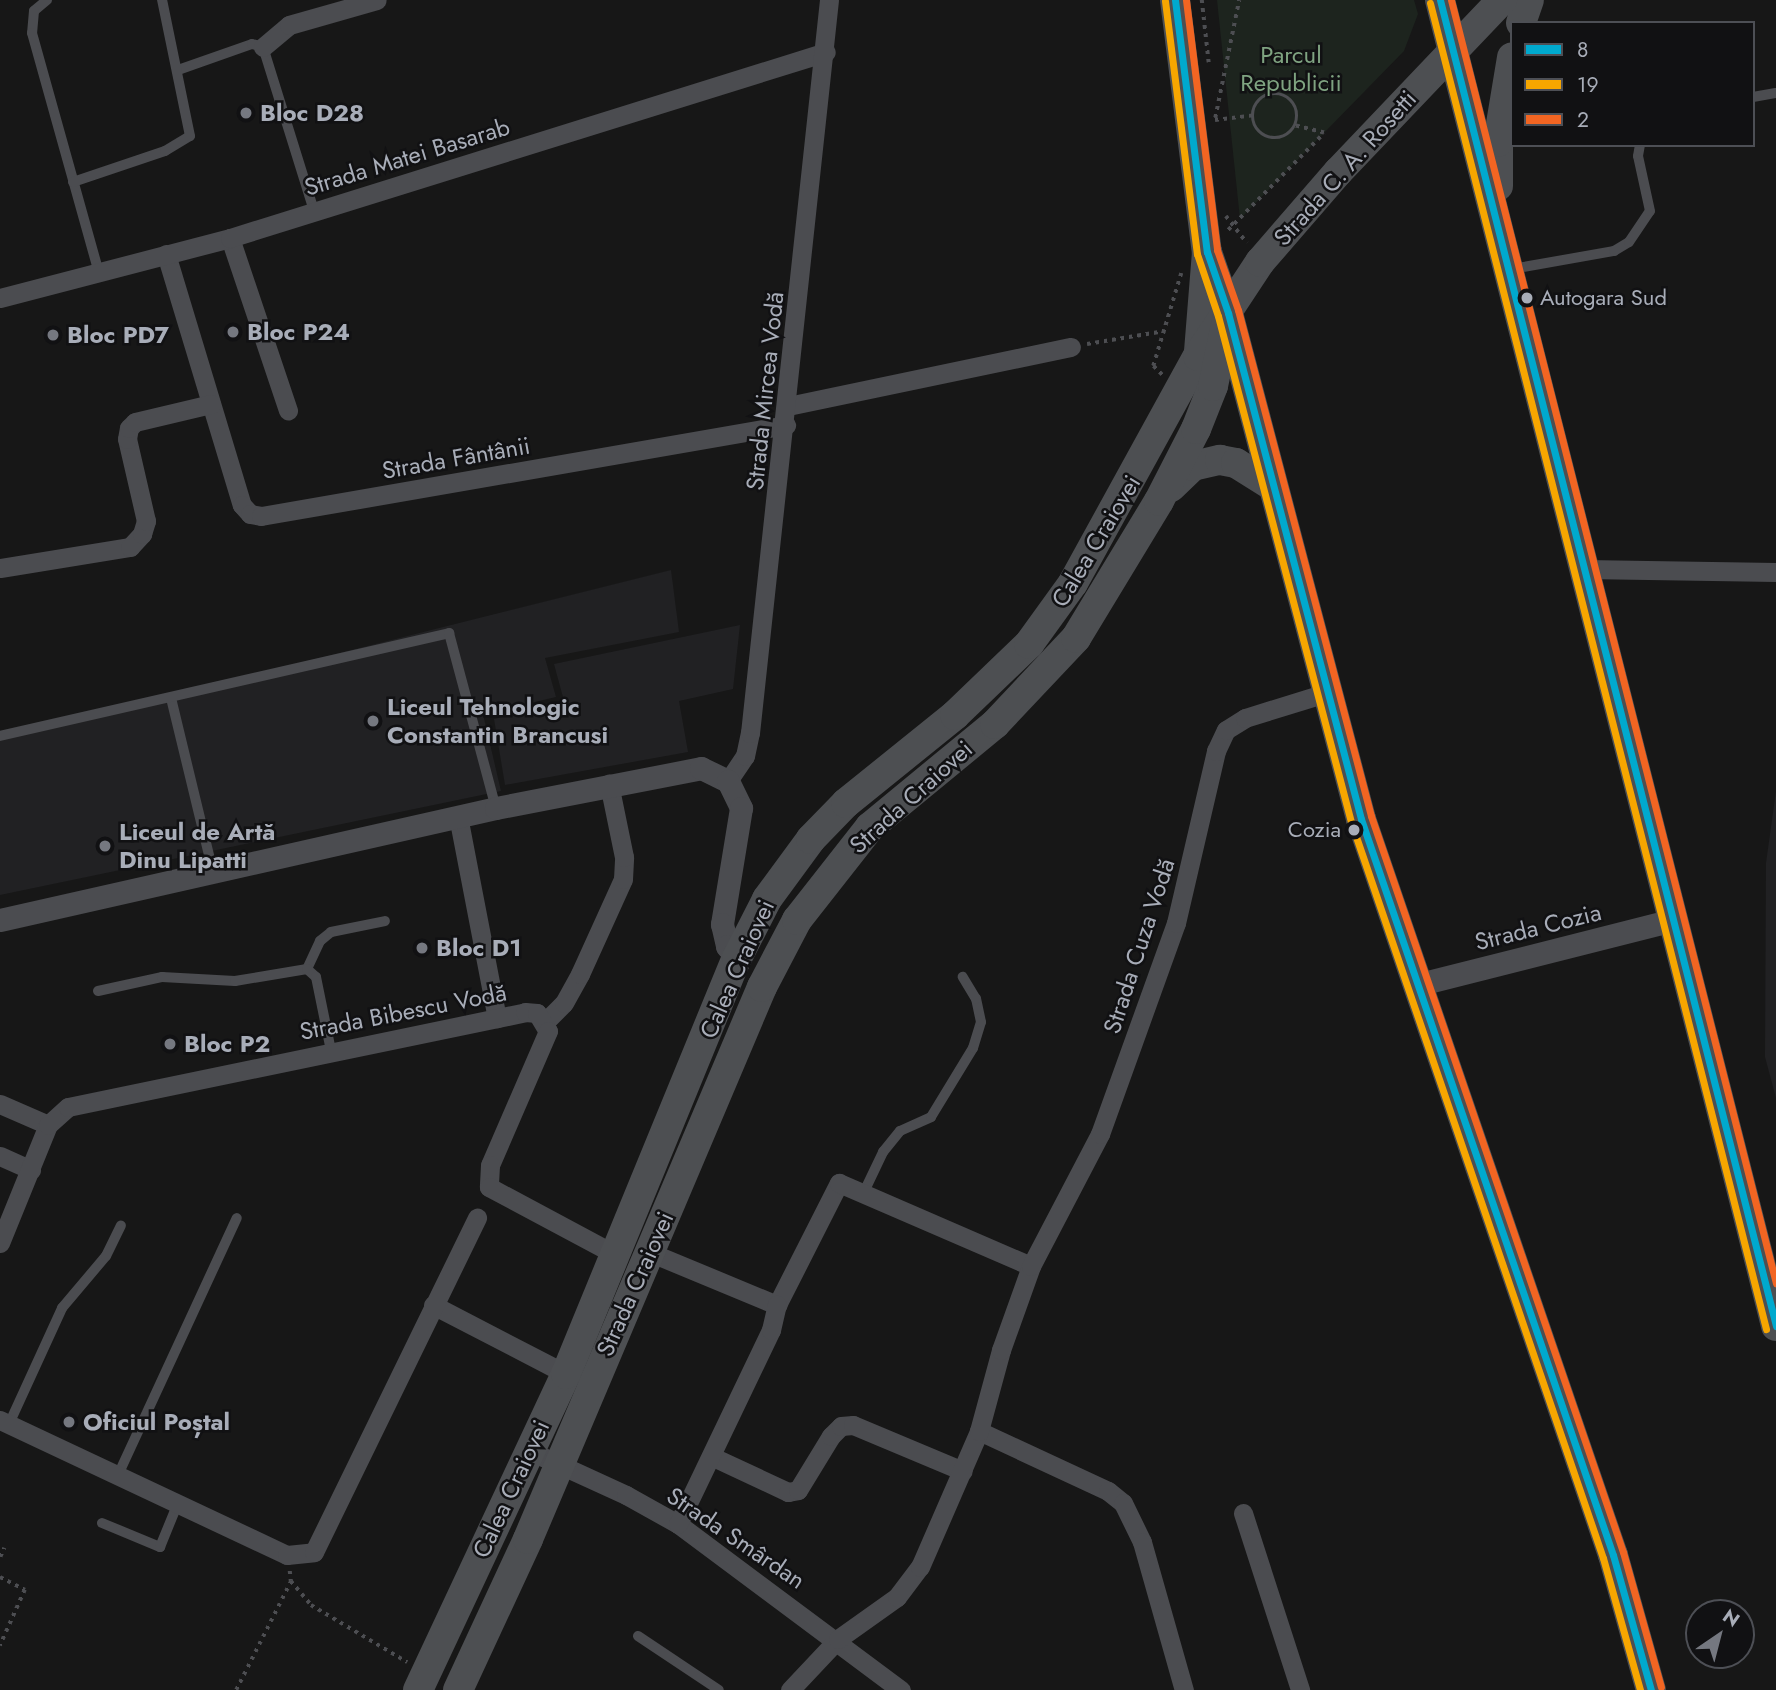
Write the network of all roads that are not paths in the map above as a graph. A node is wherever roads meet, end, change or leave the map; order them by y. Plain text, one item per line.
1 (47, 0) edge
2 (162, 0) edge
3 (377, 0) edge
4 (1175, 0) edge
5 (1440, 0) edge
6 (1502, 0) edge
7 (1529, 0) edge
8 (829, 1) edge
9 (1522, 21) edge
10 (263, 47) junction
11 (1453, 51) junction
12 (826, 52) junction
13 (1510, 69) edge
14 (178, 70) junction
15 (1776, 93) edge
16 (1755, 97) edge
17 (1639, 147) edge
18 (73, 182) junction
19 (314, 211) junction
20 (1499, 232) junction
21 (230, 238) junction
22 (1207, 252) junction
23 (166, 254) junction
24 (1508, 270) junction
25 (99, 273) junction
26 (0, 298) edge
27 (1228, 313) junction
28 (1071, 347) road end
29 (1198, 356) junction
30 (211, 404) junction
31 (288, 411) dead end
32 (787, 416) junction
33 (1271, 485) junction
34 (1159, 501) junction
35 (0, 568) edge
36 (1584, 569) junction
37 (1776, 572) edge
38 (1326, 693) junction
39 (171, 698) junction
40 (0, 736) edge
41 (727, 781) junction
42 (609, 784) junction
43 (496, 808) junction
44 (458, 816) junction
45 (213, 872) junction
46 (0, 920) edge
47 (385, 920) dead end
48 (1672, 920) junction
49 (737, 958) junction
50 (307, 969) junction
51 (963, 976) dead end
52 (1416, 985) junction
53 (98, 991) dead end
54 (497, 1018) junction
55 (546, 1021) junction
56 (331, 1051) junction
57 (0, 1104) edge
58 (48, 1125) junction
59 (0, 1156) edge
60 (31, 1170) junction
61 (863, 1194) junction
62 (237, 1218) dead end
63 (477, 1218) dead end
64 (121, 1226) dead end
65 (0, 1243) edge
66 (649, 1252) junction
67 (618, 1256) junction
68 (1031, 1266) junction
69 (777, 1305) junction
70 (433, 1306) junction
71 (1776, 1326) edge
72 (566, 1374) junction
73 (4, 1422) edge
74 (979, 1431) junction
75 (530, 1451) junction
76 (713, 1457) junction
77 (558, 1462) junction
78 (963, 1471) junction
79 (118, 1475) junction
80 (178, 1503) junction
81 (1243, 1513) dead end
82 (102, 1523) dead end
83 (678, 1524) junction
84 (638, 1636) dead end
85 (838, 1639) junction
86 (415, 1677) edge
87 (458, 1690) edge
88 (719, 1690) edge
89 (790, 1690) edge
90 (901, 1690) edge
91 (1184, 1690) edge
92 (1300, 1690) edge
93 (1651, 1690) edge

1 - 18 lane
2 - 14 lane
3 - 10 street
4 - 22 main road
5 - 11 main road
6 - 11 main road, Strada C. A. Rosetti
7 - 9 main road
8 - 12 street, Strada Mircea Vodă
10 - 14 lane
10 - 19 lane
11 - 20 main road
11 - 27 main road, Strada C. A. Rosetti
12 - 19 street, Strada Matei Basarab
12 - 32 street, Strada Mircea Vodă
13 - 20 main road
14 - 18 lane
15 - 16 lane
17 - 24 lane
18 - 25 lane
19 - 21 street, Strada Matei Basarab
20 - 24 main road
21 - 23 street, Strada Matei Basarab
21 - 31 street
22 - 27 main road
22 - 29 main road
23 - 25 street, Strada Matei Basarab
23 - 30 street, Strada Fântânii
24 - 36 main road
25 - 26 street, Strada Matei Basarab
27 - 29 main road, Calea Craiovei
27 - 33 main road
27 - 34 main road, Strada Craiovei
28 - 32 street, Strada Fântânii
29 - 49 main road, Calea Craiovei
30 - 32 street, Strada Fântânii
30 - 35 street
32 - 41 street, Strada Mircea Vodă
33 - 34 main road
33 - 38 main road
34 - 66 main road, Strada Craiovei
36 - 37 street
36 - 48 main road
38 - 52 main road
38 - 68 street, Strada Cuza Vodă
39 - 40 lane
39 - 43 lane
39 - 45 lane
41 - 42 street
41 - 49 street
42 - 43 street
42 - 55 street
43 - 44 street
44 - 45 street
44 - 54 street
45 - 46 street
47 - 50 lane
48 - 52 street, Strada Cozia
48 - 71 main road
49 - 67 main road, Calea Craiovei
50 - 53 lane
50 - 56 lane
51 - 61 lane
52 - 93 main road
54 - 55 street, Strada Bibescu Vodă
54 - 56 street, Strada Bibescu Vodă
55 - 67 street
56 - 58 street, Strada Bibescu Vodă
57 - 58 street
58 - 60 street
59 - 60 street
60 - 65 street
61 - 68 street
61 - 69 street
62 - 79 lane
63 - 70 street
64 - 73 lane
66 - 69 street
66 - 77 main road, Strada Craiovei
67 - 72 main road, Calea Craiovei
68 - 74 street
69 - 76 street
70 - 72 street
70 - 80 street
72 - 75 main road, Calea Craiovei
73 - 79 street
74 - 78 street
74 - 91 street
75 - 77 street, Strada Smârdan
75 - 86 main road, Calea Craiovei
76 - 78 street
76 - 83 street
77 - 83 street, Strada Smârdan
77 - 87 main road, Calea Craiovei
78 - 85 street
79 - 80 street
80 - 82 lane
81 - 92 street
83 - 85 street, Strada Smârdan
84 - 88 lane
85 - 89 street
85 - 90 street, Strada Smârdan

